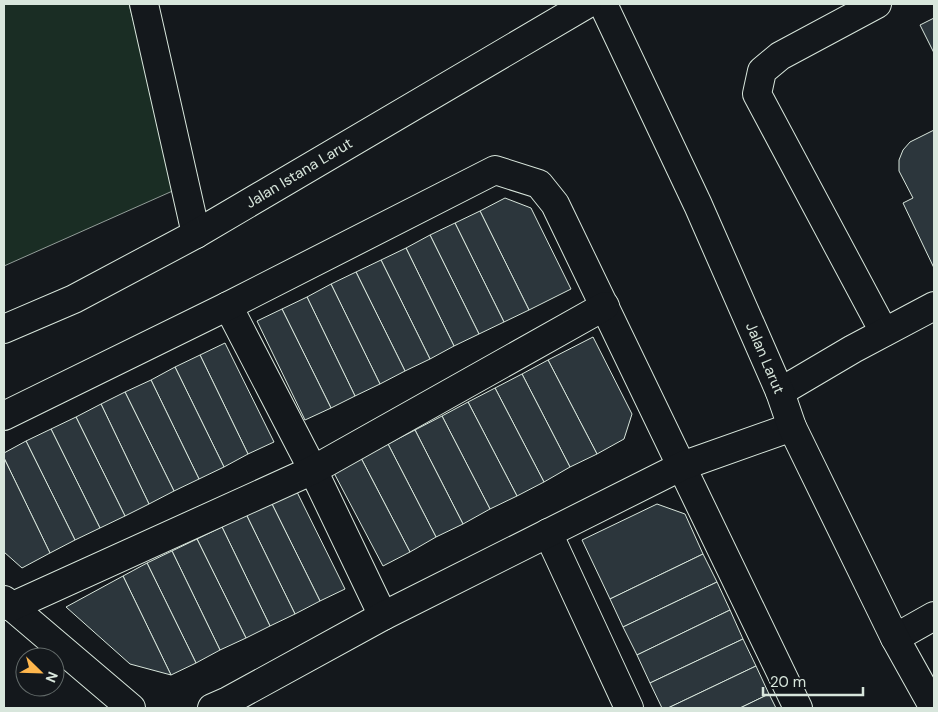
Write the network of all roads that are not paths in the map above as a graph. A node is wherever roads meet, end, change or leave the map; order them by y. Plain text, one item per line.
1 (144, 4) edge
2 (587, 4) edge
3 (604, 4) edge
4 (877, 4) edge
5 (196, 234) junction
6 (228, 306) junction
7 (605, 306) junction
8 (934, 306) edge
9 (4, 329) edge
10 (884, 332) junction
11 (780, 392) junction
12 (4, 416) edge
13 (792, 427) junction
14 (682, 466) junction
15 (313, 470) junction
16 (548, 533) junction
17 (8, 604) edge
18 (383, 616) junction
19 (934, 616) edge
20 (895, 638) junction
21 (131, 708) edge
22 (212, 708) edge
23 (629, 708) edge
24 (798, 708) edge
25 (934, 708) edge

1 - 5 street
2 - 5 street, Jalan Istana Larut
3 - 11 street, Jalan Larut
4 - 10 street
5 - 9 street, Jalan Istana Larut
6 - 7 street
6 - 12 street
6 - 15 street
7 - 14 street
7 - 15 street
8 - 10 street
10 - 11 street
11 - 13 street, Jalan Larut
13 - 14 street
13 - 20 street, Jalan Larut
14 - 16 street
14 - 24 street
15 - 17 street
15 - 18 street
16 - 18 street
16 - 23 street
17 - 21 street
18 - 22 street
19 - 20 street
20 - 25 street, Jalan Larut

